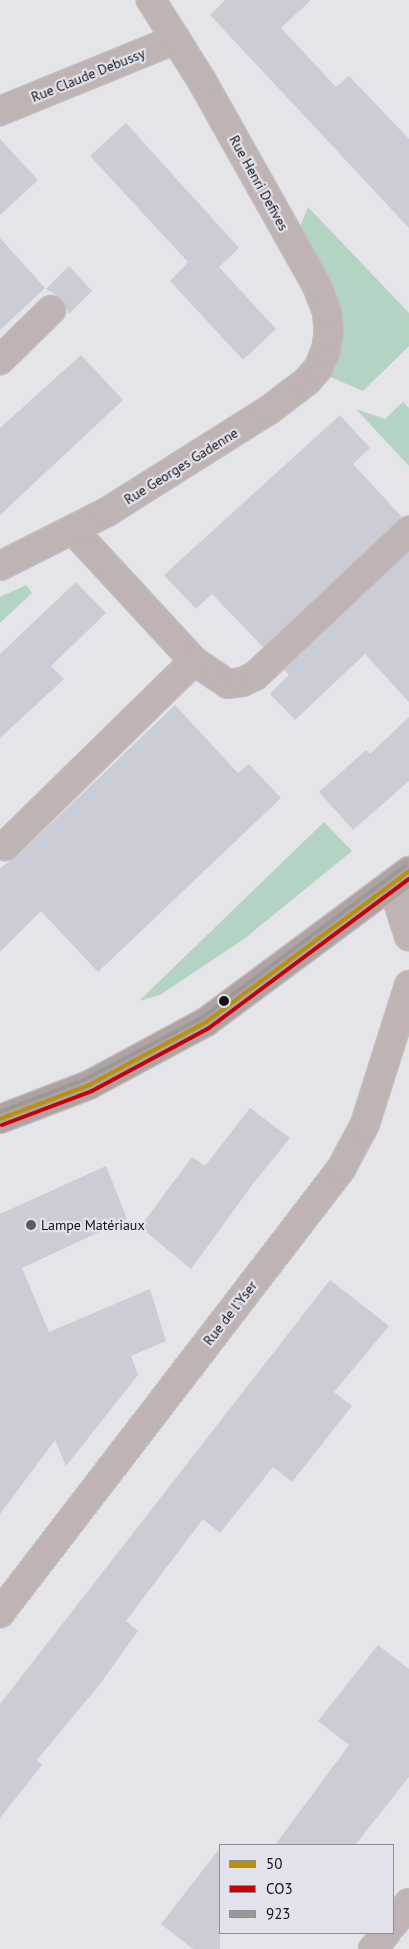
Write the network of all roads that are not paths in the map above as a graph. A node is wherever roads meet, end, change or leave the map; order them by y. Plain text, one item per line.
1 (151, 0) edge
2 (176, 39) junction
3 (0, 111) edge
4 (51, 310) dead end
5 (329, 332) joint
6 (0, 360) edge
7 (73, 530) junction
8 (409, 531) edge
9 (2, 561) edge
10 (194, 661) junction
11 (5, 846) dead end
12 (400, 878) edge
13 (409, 936) edge
14 (409, 985) edge
15 (0, 1119) edge
16 (0, 1613) edge
17 (409, 1902) edge
18 (394, 1923) edge
19 (385, 1934) edge
20 (373, 1949) edge

1 - 2 street, Rue Henri Defives
2 - 3 street, Rue Claude Debussy
2 - 5 street, Rue Henri Defives
4 - 6 street
5 - 7 street, Rue Georges Gadenne
7 - 9 street, Rue Georges Gadenne
7 - 10 street
8 - 10 street
10 - 11 street
12 - 13 street
12 - 15 main road
14 - 16 street, Rue de l'Yser
17 - 18 street
19 - 20 street

